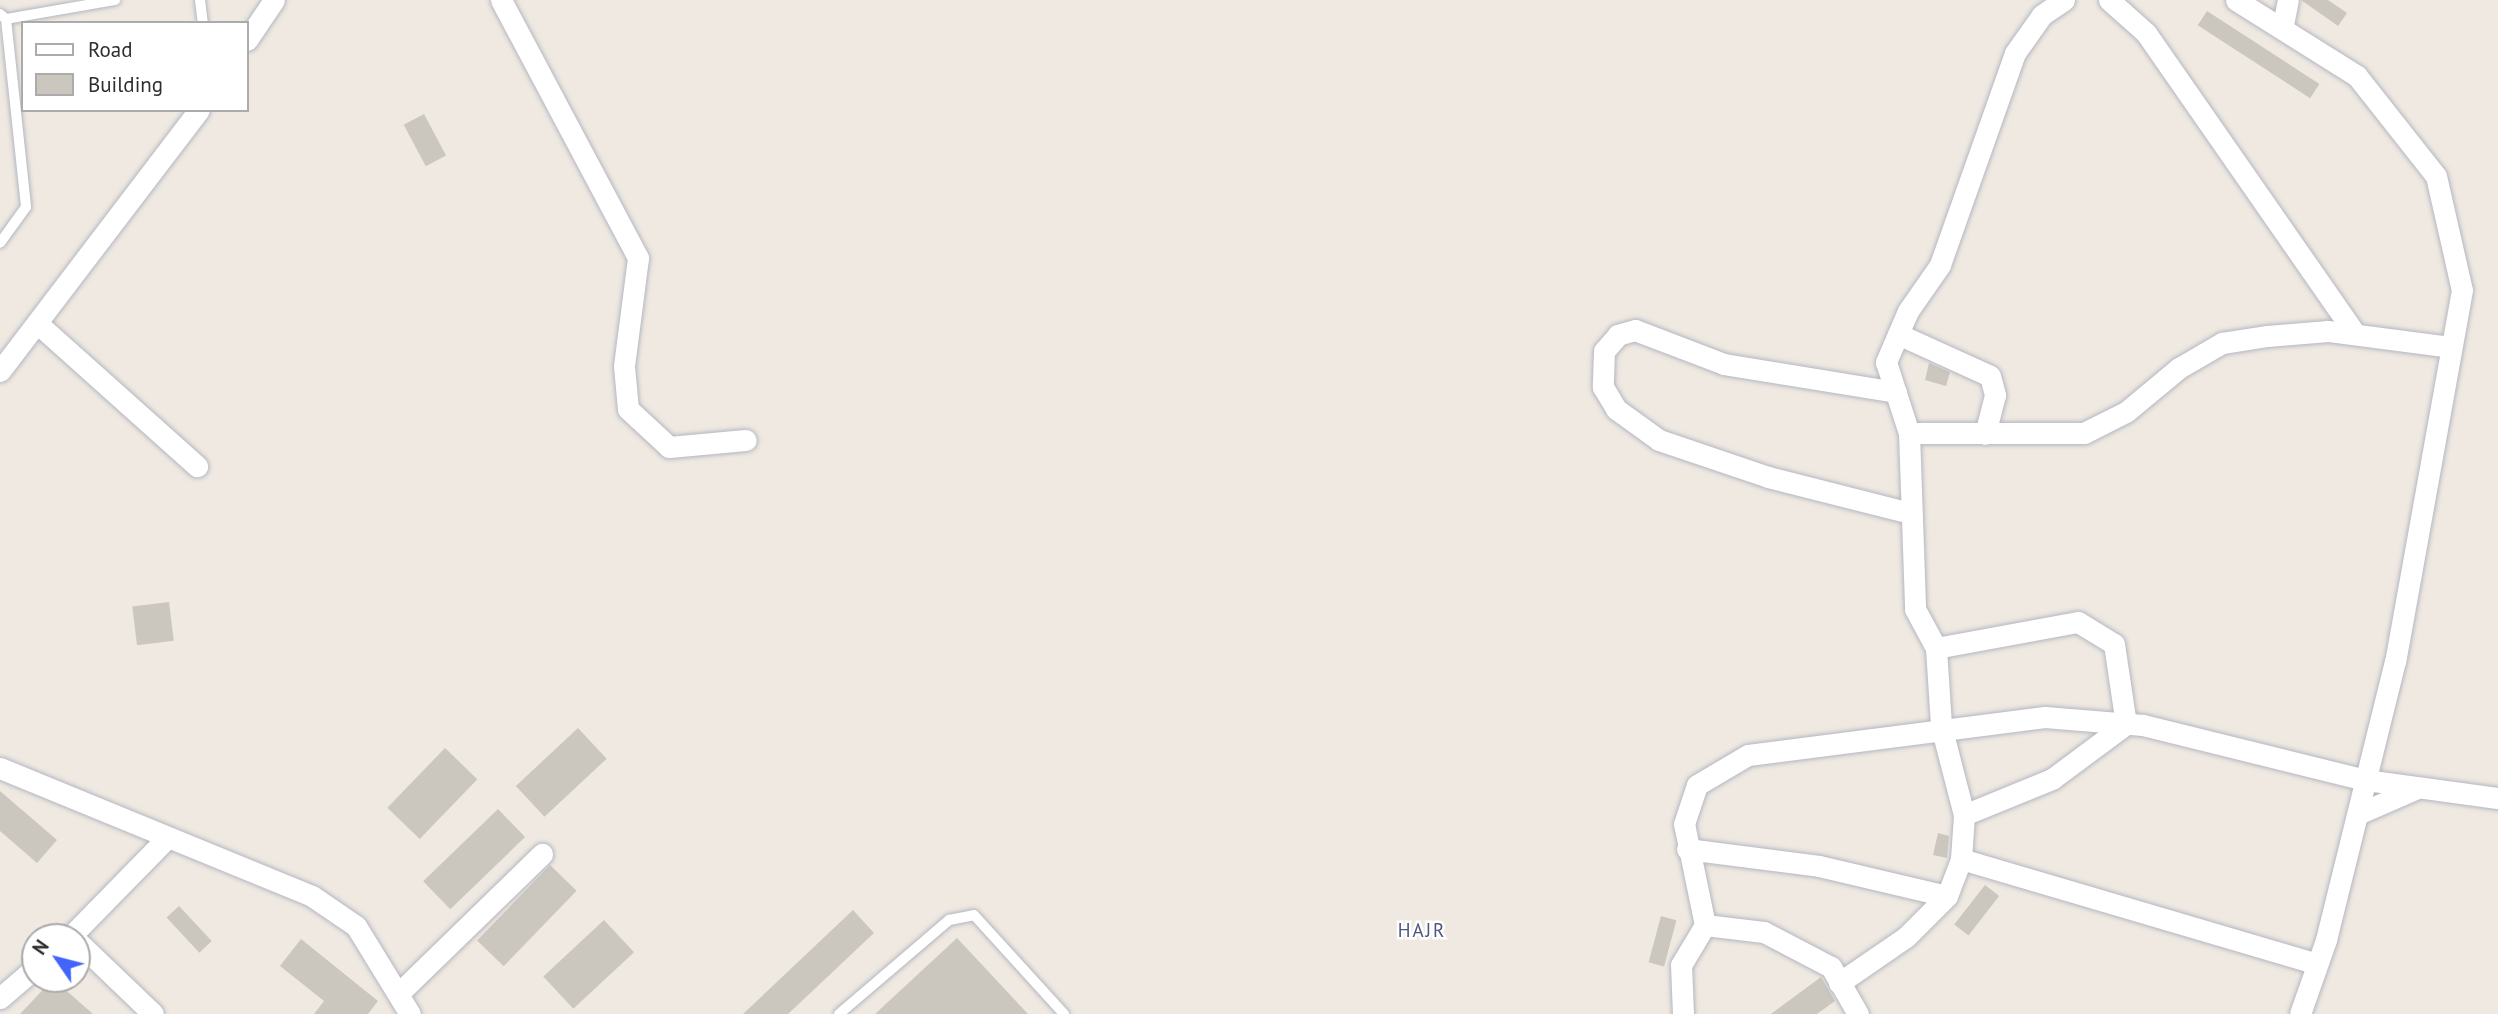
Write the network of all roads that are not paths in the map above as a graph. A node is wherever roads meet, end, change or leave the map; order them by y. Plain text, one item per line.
1 (116, 0) edge
2 (200, 0) edge
3 (274, 0) edge
4 (501, 0) edge
5 (2064, 0) edge
6 (2109, 0) edge
7 (2236, 0) edge
8 (2288, 0) edge
9 (3, 16) edge
10 (203, 21) edge
11 (2283, 25) junction
12 (248, 39) edge
13 (197, 112) edge
14 (0, 243) edge
15 (37, 323) junction
16 (1898, 334) junction
17 (2355, 334) junction
18 (2451, 346) junction
19 (0, 371) edge
20 (1896, 392) junction
21 (1909, 433) junction
22 (1985, 434) junction
23 (746, 440) dead end
24 (197, 466) dead end
25 (1910, 513) junction
26 (1936, 648) junction
27 (2126, 724) junction
28 (1941, 726) junction
29 (0, 768) edge
30 (2366, 780) junction
31 (2415, 789) junction
32 (2498, 798) edge
33 (2358, 814) junction
34 (1964, 815) junction
35 (167, 838) junction
36 (1687, 849) junction
37 (542, 855) dead end
38 (1961, 859) junction
39 (1947, 896) junction
40 (87, 923) edge
41 (1705, 925) junction
42 (91, 955) edge
43 (2317, 964) junction
44 (21, 980) edge
45 (1839, 983) junction
46 (398, 994) junction
47 (0, 998) edge
48 (153, 1014) edge
49 (410, 1014) edge
50 (839, 1014) edge
51 (1064, 1014) edge
52 (1683, 1014) edge
53 (1858, 1014) edge
54 (2300, 1014) edge

1 - 9 lane
2 - 10 lane
3 - 12 street
4 - 23 street
5 - 16 street
6 - 17 street
7 - 11 street
8 - 11 street
9 - 14 lane
11 - 18 street
13 - 15 street
15 - 19 street
15 - 24 street
16 - 20 street
16 - 22 street
17 - 18 street
17 - 22 street
18 - 30 street
20 - 21 street
20 - 25 street
21 - 22 street
21 - 25 street
25 - 26 street
26 - 27 street
26 - 28 street
27 - 28 street
27 - 30 street
27 - 34 street
28 - 34 street
28 - 36 street
29 - 35 street
30 - 31 street
30 - 33 street
31 - 32 street
31 - 33 street
33 - 43 street
34 - 38 street
35 - 40 street
35 - 46 street
36 - 39 street
36 - 41 street
37 - 46 street
38 - 39 street
38 - 43 street
39 - 45 street
41 - 45 street
41 - 52 street
42 - 48 street
43 - 54 street
44 - 47 street
45 - 53 street
46 - 49 street
50 - 51 lane

